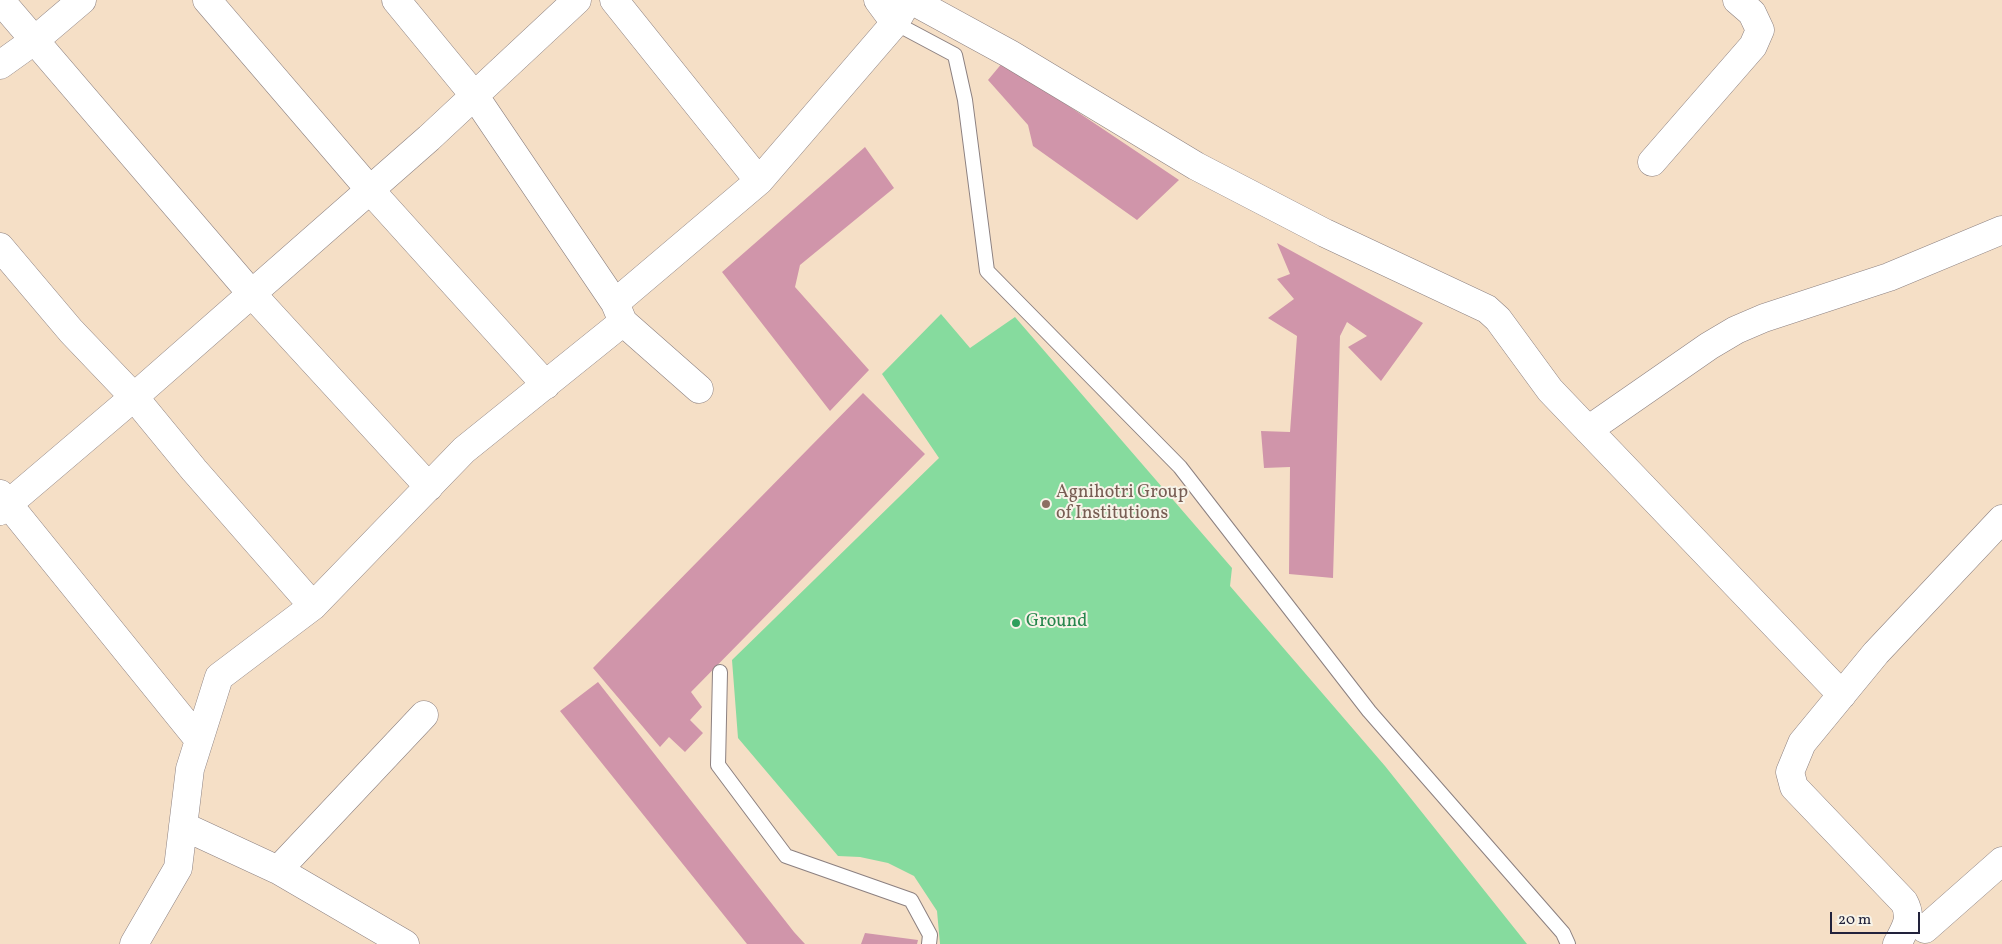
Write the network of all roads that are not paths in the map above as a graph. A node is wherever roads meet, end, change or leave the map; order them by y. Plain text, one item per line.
1 (0, 0) edge
2 (82, 0) edge
3 (206, 0) edge
4 (396, 0) edge
5 (577, 0) edge
6 (614, 0) edge
7 (878, 0) edge
8 (1737, 0) edge
9 (905, 8) edge
10 (35, 40) junction
11 (0, 65) edge
12 (474, 95) junction
13 (1652, 162) dead end
14 (759, 181) junction
15 (370, 190) junction
16 (2002, 230) edge
17 (0, 246) edge
18 (251, 293) junction
19 (619, 312) junction
20 (546, 385) junction
21 (699, 389) dead end
22 (134, 397) junction
23 (1588, 430) junction
24 (429, 486) junction
25 (3, 503) edge
26 (2002, 519) edge
27 (314, 606) junction
28 (720, 672) dead end
29 (1842, 695) junction
30 (424, 715) dead end
31 (199, 740) junction
32 (183, 826) junction
33 (2002, 861) edge
34 (278, 870) junction
35 (1924, 928) edge
36 (392, 941) edge
37 (134, 944) edge
38 (930, 944) edge
39 (1568, 944) edge
40 (1897, 944) edge

1 - 10 street
2 - 10 street
3 - 15 street
4 - 12 street
5 - 12 street
6 - 14 street
7 - 9 street
8 - 13 street
9 - 14 street
9 - 23 street
9 - 39 lane
10 - 11 street
10 - 18 street
12 - 15 street
12 - 19 street
14 - 19 street
15 - 18 street
15 - 20 street
16 - 23 street
17 - 22 street
18 - 22 street
18 - 24 street
19 - 20 street
19 - 21 street
20 - 24 street
22 - 25 street
22 - 27 street
23 - 29 street
24 - 27 street
25 - 31 street
26 - 29 street
27 - 31 street
28 - 38 lane
29 - 35 street
30 - 34 street
31 - 32 street
32 - 34 street
32 - 37 street
33 - 35 street
34 - 36 street
35 - 40 street

